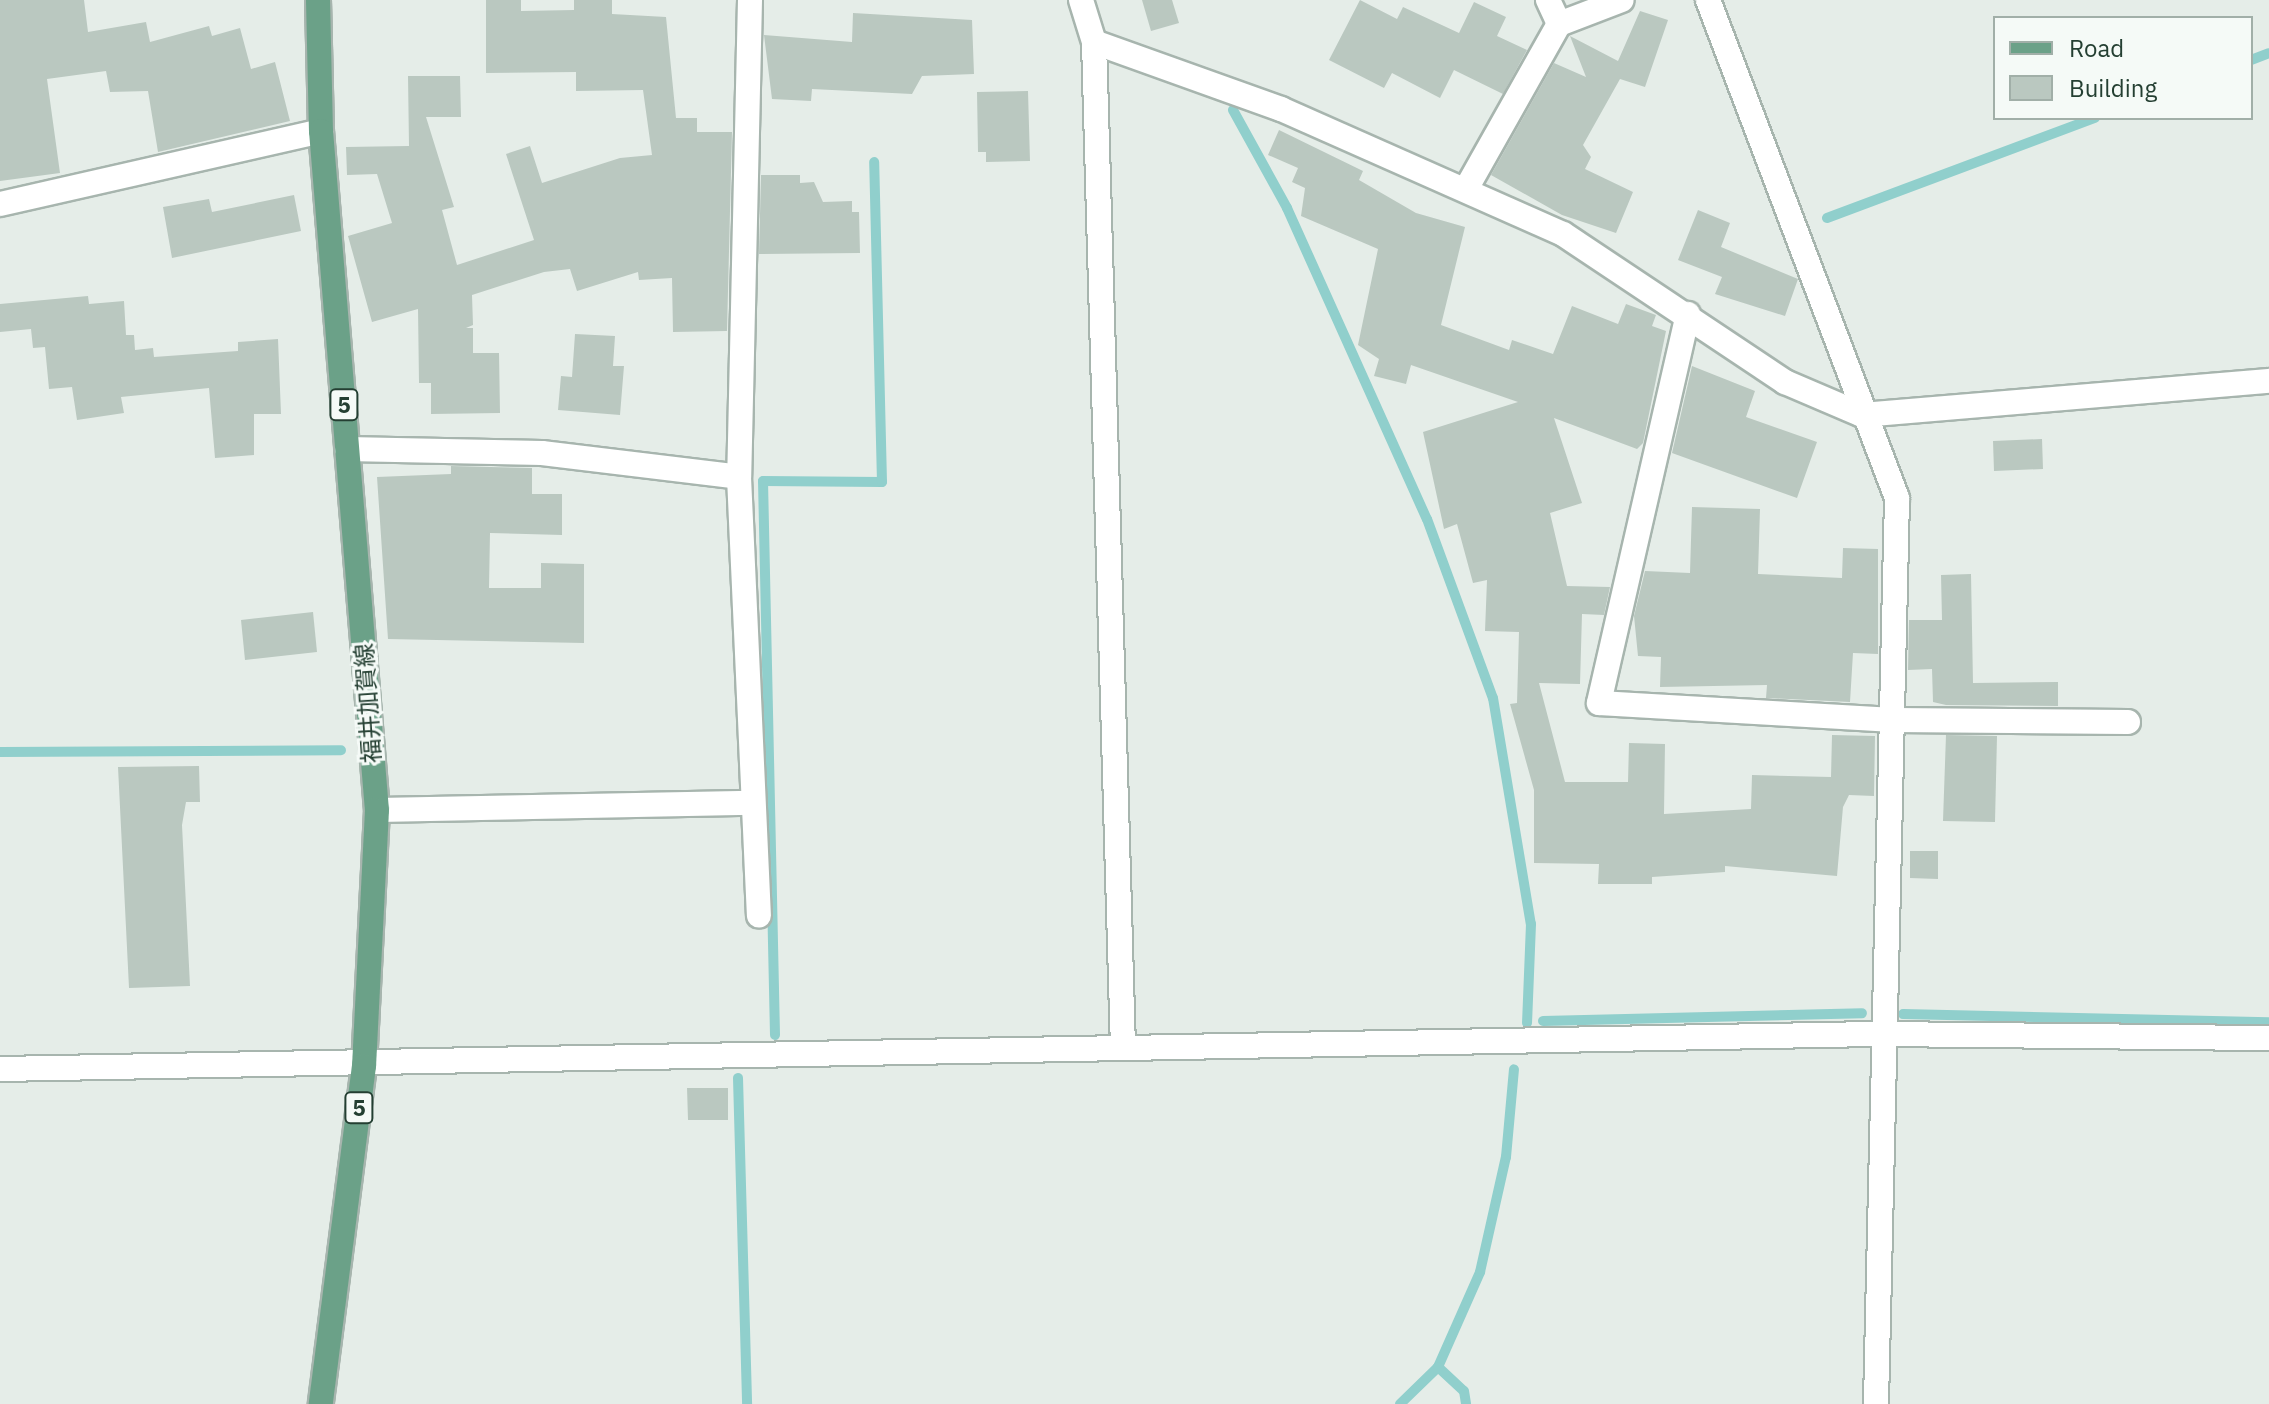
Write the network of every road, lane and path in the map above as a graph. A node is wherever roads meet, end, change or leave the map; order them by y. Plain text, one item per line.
1 (318, 0) edge
2 (750, 0) edge
3 (1081, 0) edge
4 (1548, 0) edge
5 (1622, 0) edge
6 (1708, 0) edge
7 (1559, 24) junction
8 (1094, 42) junction
9 (321, 131) junction
10 (1466, 189) junction
11 (0, 204) edge
12 (1688, 314) junction
13 (2269, 381) edge
14 (1862, 415) junction
15 (347, 449) junction
16 (739, 477) junction
17 (1894, 720) junction
18 (2128, 722) dead end
19 (753, 803) junction
20 (377, 810) junction
21 (759, 916) dead end
22 (1880, 1034) junction
23 (2269, 1038) edge
24 (1123, 1048) junction
25 (364, 1066) junction
26 (0, 1069) edge
27 (321, 1404) edge
28 (1876, 1404) edge

1 - 9 main road, 福井加賀線 / 5
2 - 16 street
3 - 8 street
4 - 7 street
5 - 7 street
6 - 14 street
7 - 10 street
8 - 10 street
8 - 24 street
9 - 11 street
9 - 15 main road, 福井加賀線 / 5
10 - 12 street
12 - 14 street
12 - 17 street
13 - 14 street
14 - 17 street
15 - 16 street
15 - 20 main road, 福井加賀線 / 5
16 - 19 street
17 - 18 street
17 - 22 street
19 - 20 street
19 - 21 street
20 - 25 main road, 福井加賀線 / 5
22 - 23 street
22 - 24 street
22 - 28 street
24 - 25 street
25 - 26 street
25 - 27 main road, 福井加賀線 / 5

